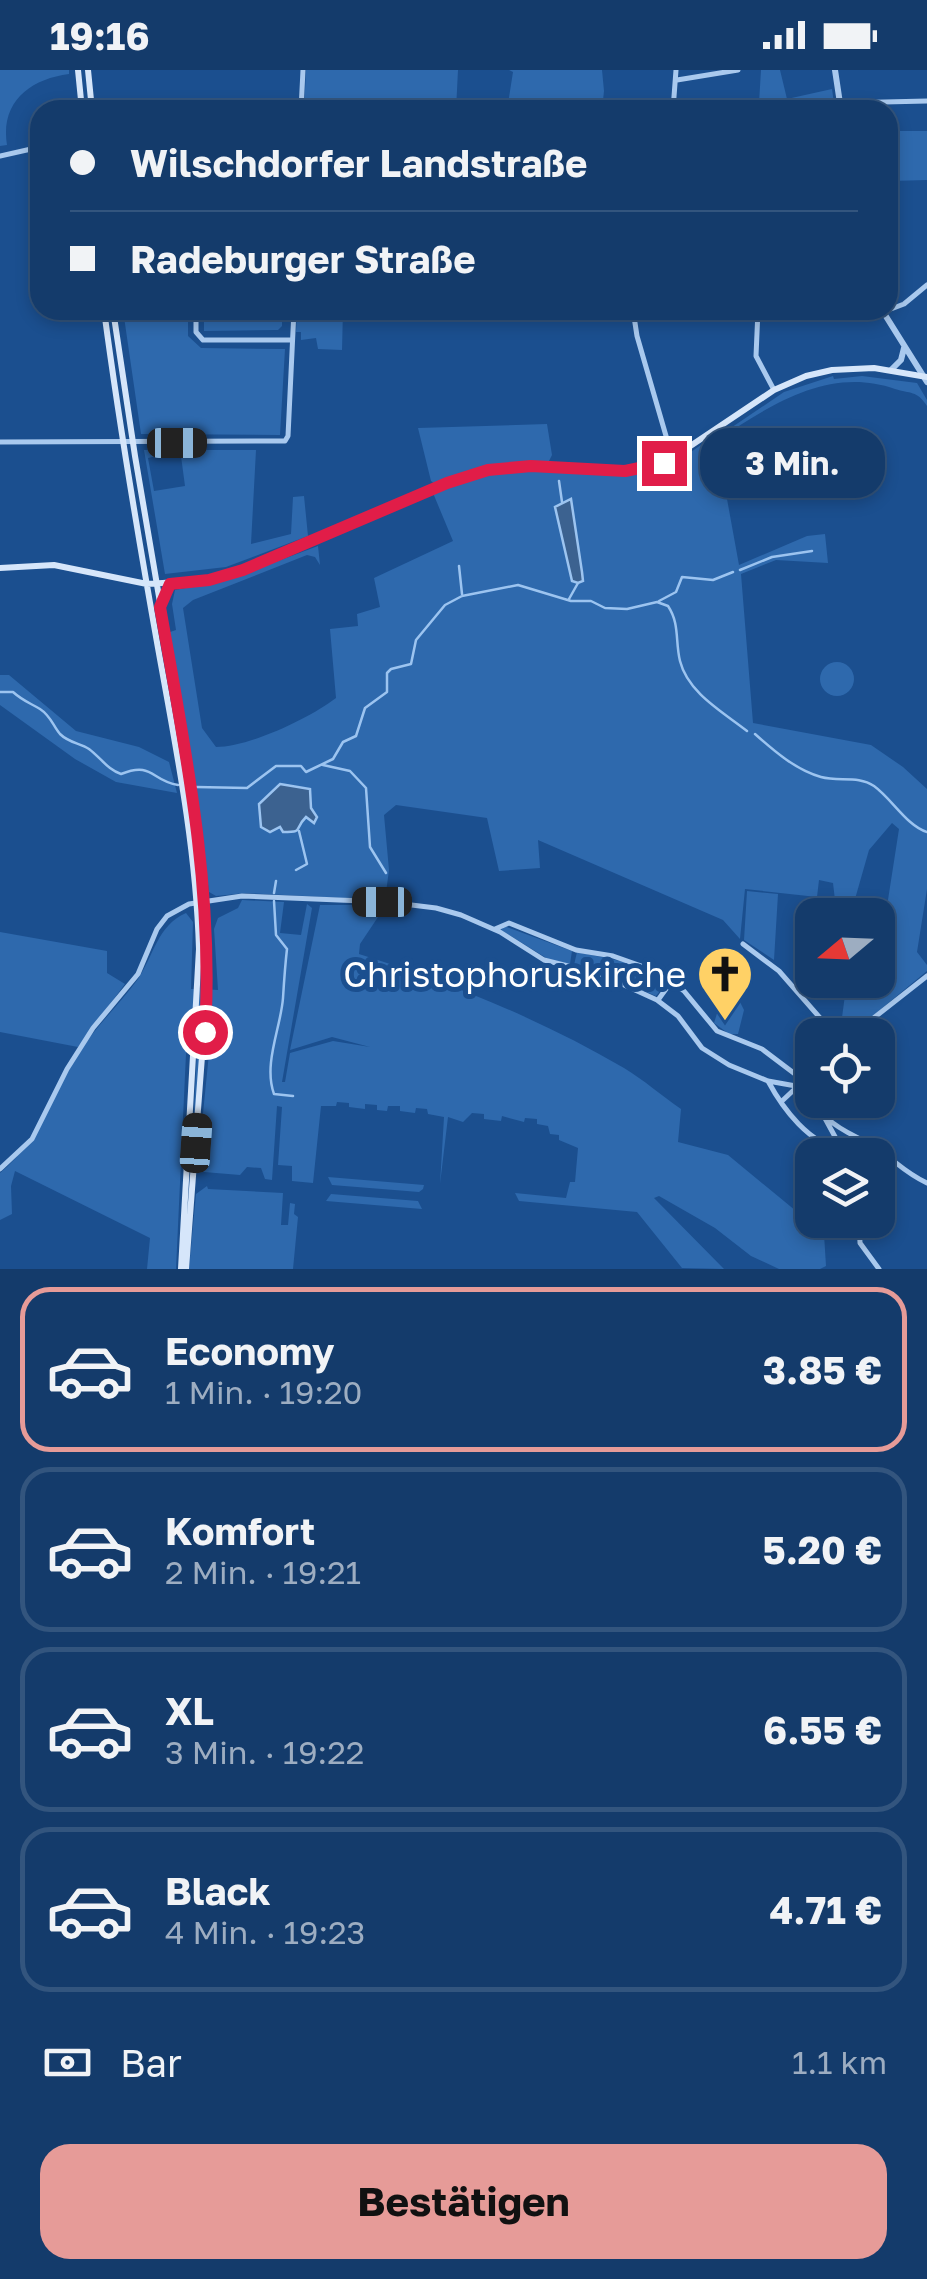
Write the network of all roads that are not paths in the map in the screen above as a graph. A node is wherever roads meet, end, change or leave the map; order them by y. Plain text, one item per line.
1 (78, 70) edge
2 (88, 70) edge
3 (303, 70) edge
4 (676, 70) edge
5 (738, 70) edge
6 (835, 70) edge
7 (678, 80) junction
8 (81, 100) edge
9 (91, 100) edge
10 (302, 100) edge
11 (674, 100) edge
12 (840, 100) edge
13 (927, 101) edge
14 (898, 103) edge
15 (30, 149) edge
16 (0, 156) edge
17 (927, 285) edge
18 (898, 306) edge
19 (105, 320) edge
20 (114, 320) edge
21 (196, 320) edge
22 (293, 320) edge
23 (635, 320) edge
24 (758, 320) edge
25 (888, 320) edge
26 (292, 340) junction
27 (904, 347) junction
28 (891, 370) junction
29 (926, 379) edge
30 (774, 390) junction
31 (0, 442) edge
32 (123, 442) junction
33 (132, 442) junction
34 (673, 460) junction
35 (0, 568) edge
36 (152, 584) junction
37 (170, 584) junction
38 (160, 607) junction
39 (202, 901) junction
40 (495, 930) junction
41 (744, 944) dead end
42 (576, 950) junction
43 (571, 968) junction
44 (927, 976) edge
45 (671, 982) junction
46 (658, 1001) junction
47 (820, 1018) edge
48 (874, 1018) edge
49 (795, 1074) edge
50 (768, 1081) junction
51 (795, 1086) edge
52 (795, 1089) edge
53 (782, 1101) junction
54 (828, 1119) joint
55 (815, 1138) edge
56 (837, 1138) edge
57 (856, 1138) edge
58 (895, 1165) edge
59 (0, 1169) edge
60 (927, 1183) edge
61 (860, 1238) edge
62 (183, 1269) edge
63 (879, 1269) edge

1 - 8 main road
2 - 9 main road
3 - 10 street
4 - 7 street
5 - 7 street
6 - 12 street
7 - 11 street
13 - 14 street
15 - 16 street
17 - 18 street
19 - 32 main road
20 - 33 main road
21 - 26 street
22 - 26 street
23 - 34 street
24 - 30 street
25 - 27 street
26 - 33 street
27 - 28 street
27 - 29 street
28 - 29 main road
28 - 30 main road
30 - 34 main road
31 - 32 street
32 - 33 street
32 - 36 main road
33 - 36 main road
34 - 37 main road
35 - 36 main road
36 - 37 main road
36 - 38 main road
36 - 39 main road
37 - 38 main road
38 - 39 main road
39 - 40 street
39 - 59 street
39 - 62 main road
40 - 42 street
40 - 43 street
41 - 47 street
42 - 43 street
42 - 45 street
43 - 46 street
44 - 48 street
45 - 46 street
45 - 49 street
46 - 50 street
50 - 51 street
50 - 53 street
52 - 53 street
53 - 55 street
54 - 56 street
54 - 57 street
58 - 60 street
61 - 63 street

